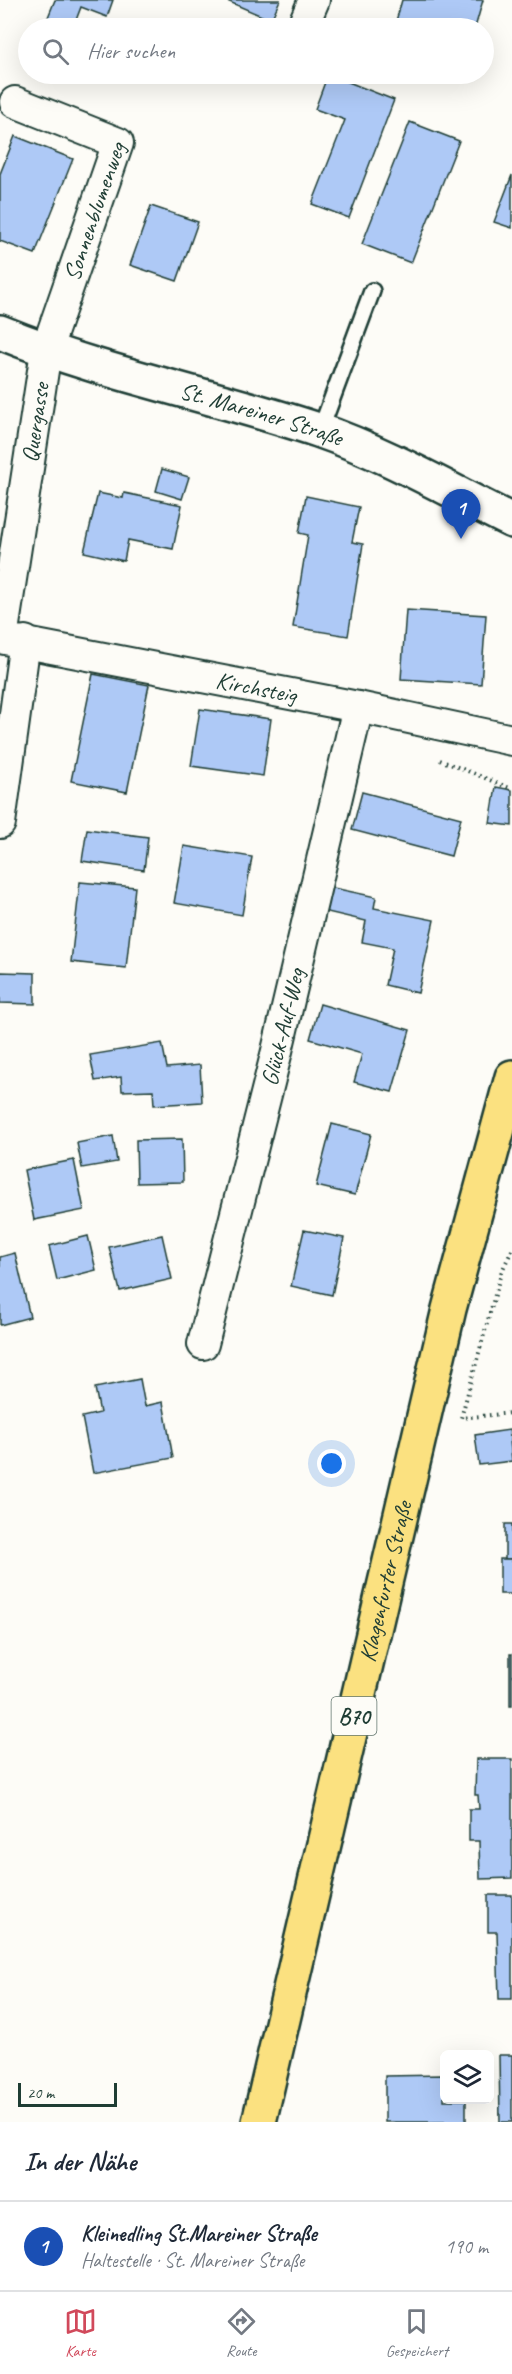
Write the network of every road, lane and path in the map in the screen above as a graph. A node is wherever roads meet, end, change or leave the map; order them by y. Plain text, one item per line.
1 (314, 0) edge
2 (306, 18) edge
3 (15, 102) dead end
4 (372, 291) dead end
5 (0, 332) edge
6 (46, 351) junction
7 (320, 431) junction
8 (512, 522) edge
9 (9, 639) edge
10 (358, 707) junction
11 (512, 740) edge
12 (0, 823) edge
13 (512, 1077) edge
14 (512, 1250) edge
15 (203, 1344) dead end
16 (512, 1413) edge
17 (259, 2122) edge

1 - 2 street
3 - 6 street, Sonnenblumenweg
4 - 7 lane
5 - 6 main road, St. Mareiner Straße
6 - 7 main road, St. Mareiner Straße
6 - 9 street, Quergasse
7 - 8 main road, St. Mareiner Straße
9 - 10 street, Kirchsteig
9 - 12 street, Quergasse
10 - 11 street, Kirchsteig
10 - 15 street, Glück-Auf-Weg
13 - 17 main road, Klagenfurter Straße / B70
14 - 16 path

